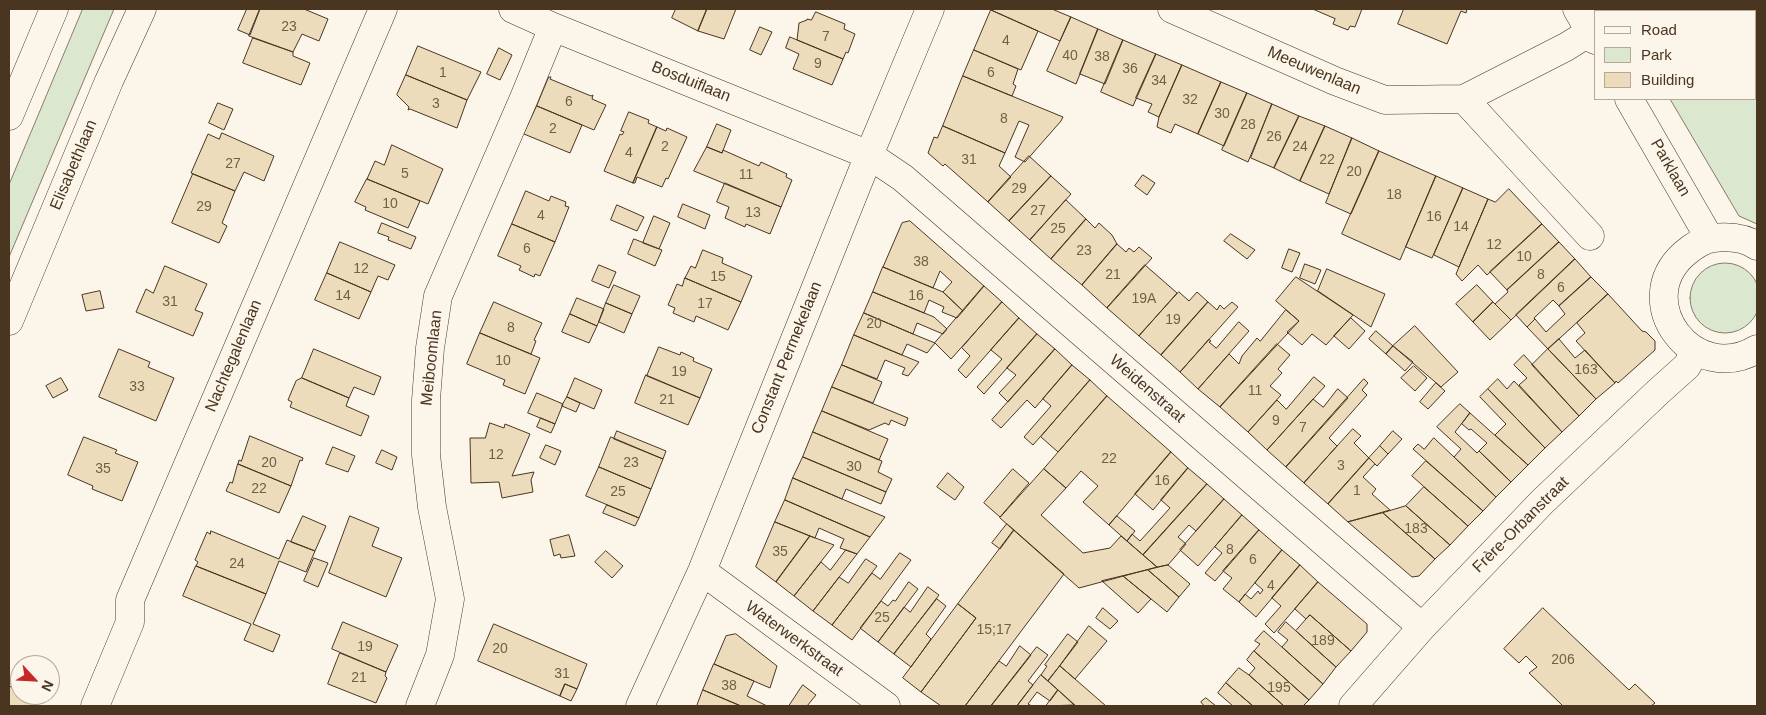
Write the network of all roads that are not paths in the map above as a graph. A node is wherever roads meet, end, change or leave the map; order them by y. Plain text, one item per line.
1 (54, 9) edge
2 (142, 9) edge
3 (383, 9) edge
4 (513, 9) edge
5 (930, 9) edge
6 (1172, 9) edge
7 (1577, 9) edge
8 (553, 27) junction
9 (1593, 36) edge
10 (1464, 99) junction
11 (1630, 100) edge
12 (9, 116) edge
13 (869, 155) junction
14 (1590, 236) dead end
15 (1709, 239) junction
16 (1757, 246) edge
17 (9, 321) edge
18 (1757, 349) edge
19 (1695, 351) junction
20 (702, 571) junction
21 (1422, 627) junction
22 (95, 706) edge
23 (420, 706) edge
24 (640, 706) edge
25 (886, 706) edge
26 (1352, 706) edge

1 - 12 street
2 - 17 street, Elisabethlaan
3 - 22 street, Nachtegalenlaan
4 - 8 street, Bosduiflaan
5 - 13 street, Constant Permekelaan
6 - 10 street, Meeuwenlaan
7 - 9 street
8 - 13 street, Bosduiflaan
8 - 23 street, Meiboomlaan
9 - 10 street, Meeuwenlaan
10 - 14 street
11 - 15 street, Parklaan
13 - 20 street, Constant Permekelaan
13 - 21 street, Weidenstraat
15 - 16 street
15 - 19 street
18 - 19 street
19 - 21 street, Frère-Orbanstraat
20 - 24 street, Constant Permekelaan
20 - 25 street, Waterwerkstraat
21 - 26 street, Frère-Orbanstraat

